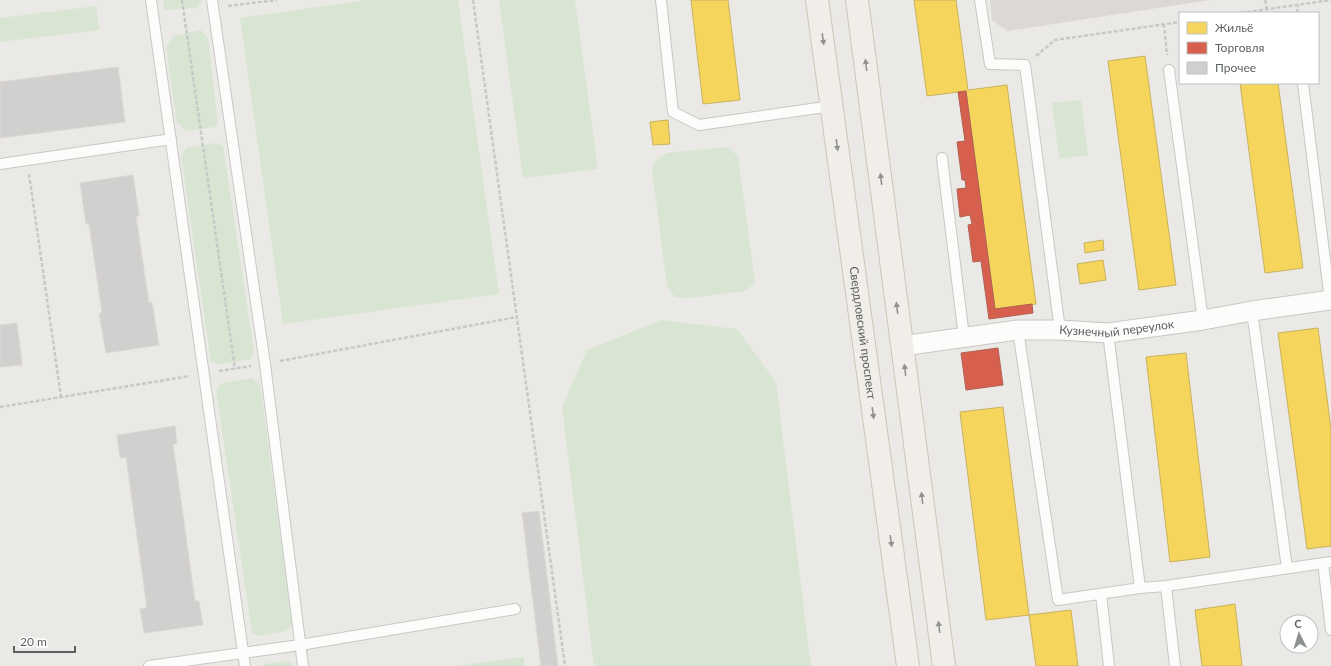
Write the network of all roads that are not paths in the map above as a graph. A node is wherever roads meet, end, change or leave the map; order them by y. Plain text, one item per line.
1 (151, 0) edge
2 (661, 0) edge
3 (817, 0) edge
4 (857, 0) edge
5 (980, 0) edge
6 (213, 4) edge
7 (1169, 70) road end
8 (1303, 84) edge
9 (832, 106) junction
10 (171, 139) junction
11 (942, 158) dead end
12 (0, 164) edge
13 (1331, 300) edge
14 (1252, 311) junction
15 (1203, 320) junction
16 (1018, 330) junction
17 (1060, 330) junction
18 (1108, 333) junction
19 (964, 337) junction
20 (902, 346) junction
21 (1327, 563) edge
22 (1287, 568) junction
23 (1166, 586) junction
24 (1140, 588) junction
25 (1101, 594) junction
26 (515, 609) dead end
27 (1331, 630) edge
28 (300, 645) junction
29 (244, 654) junction
30 (149, 666) edge
31 (246, 666) edge
32 (303, 666) edge
33 (908, 666) edge
34 (944, 666) edge
35 (1109, 666) edge
36 (1175, 666) edge

1 - 10 lane
2 - 9 lane
3 -> 9 main road, Свердловский проспект
20 -> 4 main road
5 - 17 lane
6 - 28 lane
7 - 15 lane
8 - 13 lane
9 -> 33 main road, Свердловский проспект
10 - 12 lane
10 - 29 lane
11 - 19 lane
13 - 14 street, Кузнечный переулок
14 - 15 street, Кузнечный переулок
14 - 22 lane
15 - 18 street, Кузнечный переулок
16 - 17 street, Кузнечный переулок
16 - 19 street, Кузнечный переулок
16 - 25 lane
17 - 18 street, Кузнечный переулок
18 - 24 lane
19 - 20 street, Кузнечный переулок
34 -> 20 main road
21 - 22 lane
21 - 27 lane
22 - 23 lane
23 - 24 lane
23 - 36 lane
24 - 25 lane
25 - 35 lane
26 - 28 lane
28 - 29 lane
28 - 32 lane
29 - 30 lane
29 - 31 lane

